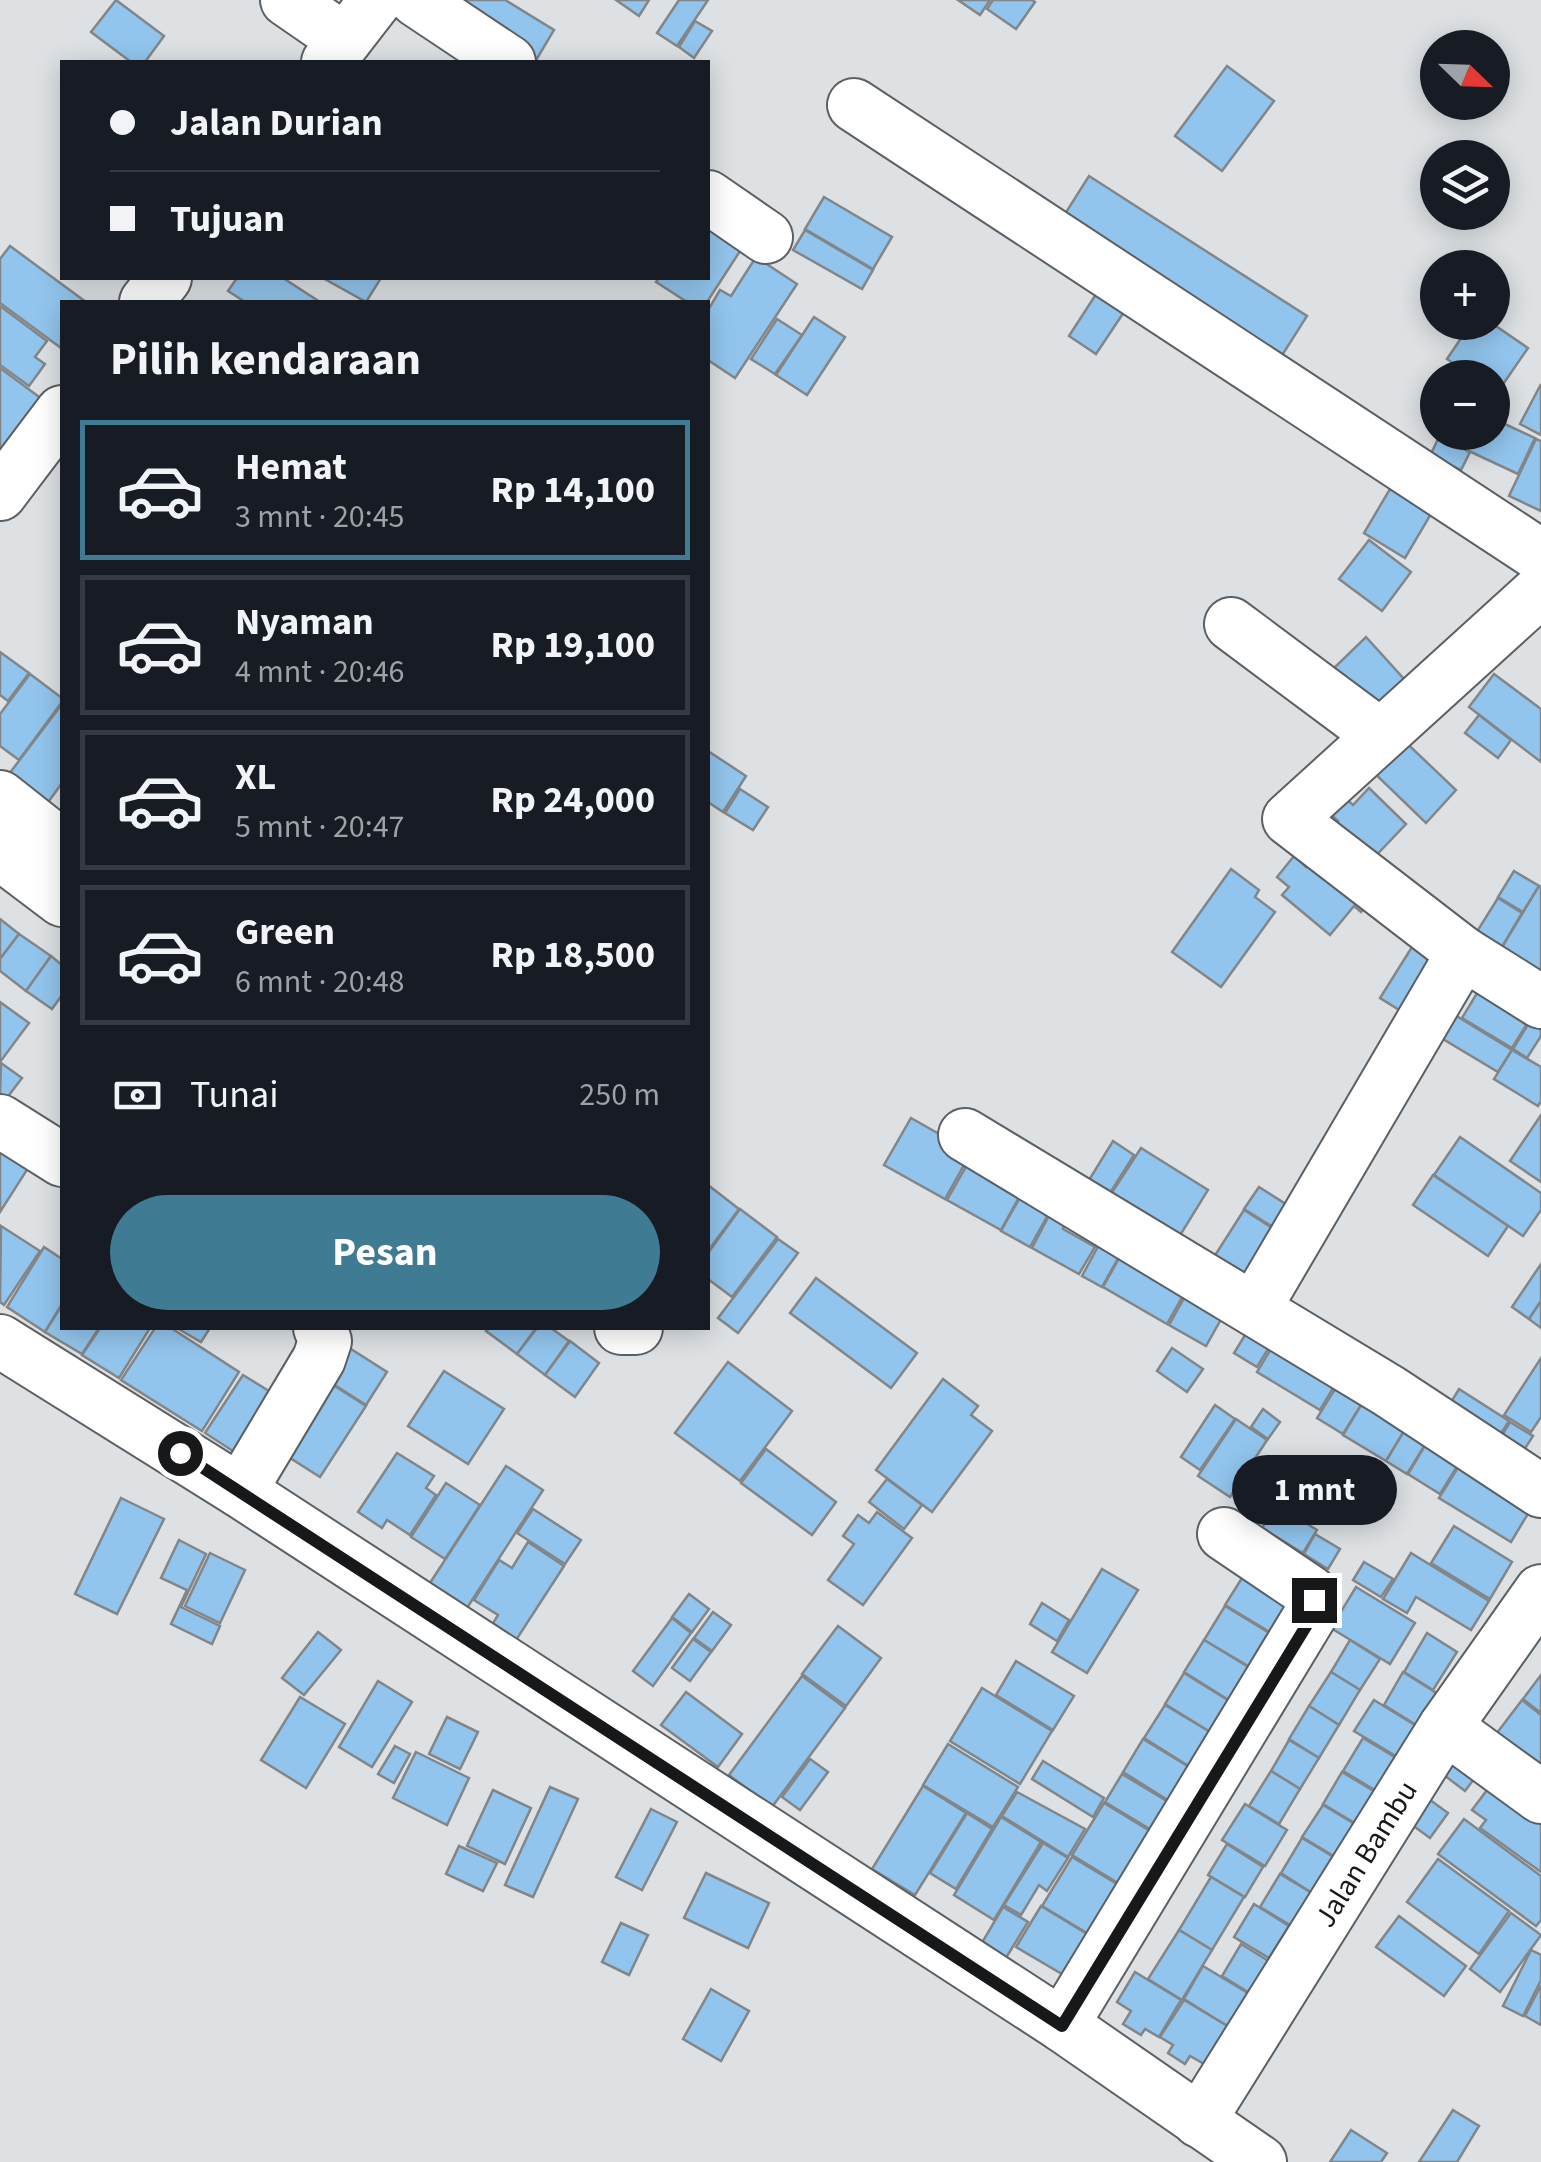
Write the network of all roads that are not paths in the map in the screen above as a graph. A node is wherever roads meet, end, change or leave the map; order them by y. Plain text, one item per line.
1 (287, 0) edge
2 (416, 0) edge
3 (350, 34) edge
4 (507, 60) edge
5 (854, 104) dead end
6 (710, 198) edge
7 (766, 237) dead end
8 (163, 280) edge
9 (148, 300) edge
10 (60, 415) edge
11 (0, 494) edge
12 (1541, 556) edge
13 (1541, 590) edge
14 (1231, 624) dead end
15 (1380, 736) junction
16 (0, 797) edge
17 (60, 844) edge
18 (0, 852) edge
19 (60, 898) edge
20 (1462, 953) junction
21 (1541, 1002) edge
22 (0, 1121) edge
23 (965, 1136) dead end
24 (60, 1159) edge
25 (1254, 1309) junction
26 (321, 1330) edge
27 (0, 1341) edge
28 (240, 1490) junction
29 (1541, 1491) edge
30 (1224, 1534) dead end
31 (1541, 1591) edge
32 (1445, 1727) junction
33 (1541, 1797) edge
34 (1062, 2026) junction
35 (1199, 2121) junction
36 (1256, 2161) edge

1 - 3 street
2 - 4 street
5 - 12 street
6 - 7 street
8 - 9 street
10 - 11 street
13 - 15 street
14 - 15 street
15 - 20 street
16 - 17 street
18 - 19 street
20 - 21 street
20 - 25 street
22 - 24 street
23 - 25 street
25 - 29 street
26 - 28 street
27 - 28 street
28 - 34 street
30 - 34 street
31 - 32 street, Jalan Bambu
32 - 33 street
32 - 35 street, Jalan Bambu
34 - 35 street
35 - 36 street

